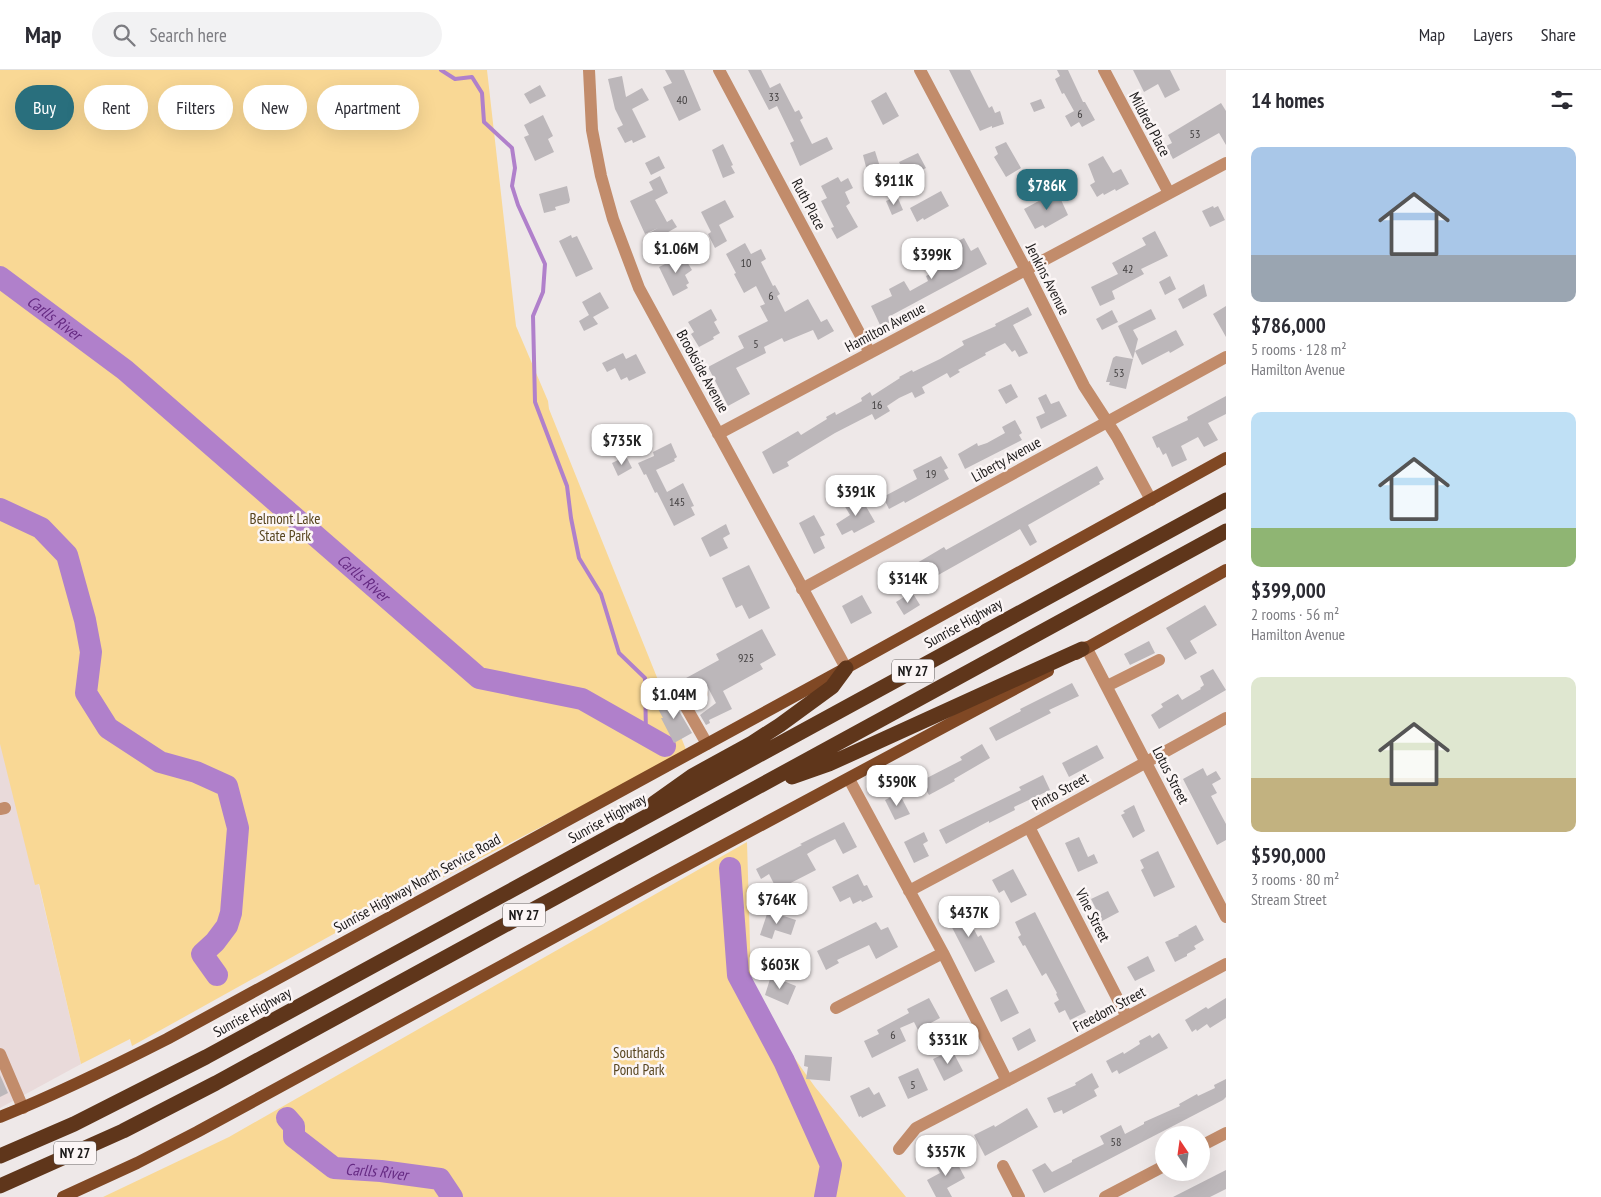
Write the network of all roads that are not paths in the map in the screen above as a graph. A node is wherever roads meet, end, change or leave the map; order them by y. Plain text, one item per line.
1 (589, 70) edge
2 (720, 70) edge
3 (920, 70) edge
4 (1104, 70) edge
5 (1226, 163) edge
6 (1169, 193) junction
7 (1026, 270) junction
8 (870, 353) junction
9 (1226, 357) edge
10 (1107, 422) junction
11 (718, 434) junction
12 (1226, 458) edge
13 (1151, 500) junction
14 (1226, 500) edge
15 (1226, 531) edge
16 (1226, 570) edge
17 (802, 589) junction
18 (1084, 648) junction
19 (1159, 660) dead end
20 (846, 668) junction
21 (1107, 686) junction
22 (702, 694) dead end
23 (1226, 718) edge
24 (707, 744) junction
25 (1146, 762) junction
26 (849, 779) junction
27 (739, 797) junction
28 (1029, 827) junction
29 (600, 842) junction
30 (909, 891) junction
31 (1226, 917) edge
32 (943, 953) junction
33 (1226, 964) edge
34 (836, 1008) dead end
35 (1128, 1017) junction
36 (0, 1054) edge
37 (1007, 1081) junction
38 (23, 1108) junction
39 (0, 1117) edge
40 (1226, 1133) edge
41 (1210, 1141) edge
42 (899, 1149) dead end
43 (0, 1156) edge
44 (1003, 1166) dead end
45 (1155, 1171) edge
46 (0, 1186) edge
47 (62, 1197) edge
48 (1018, 1197) edge
49 (1105, 1197) edge

1 - 11 street, Brookside Avenue
2 - 8 street, Ruth Place
3 - 7 street, Jenkins Avenue
4 - 6 street, Mildred Place
5 - 6 street, Hamilton Avenue
6 - 7 street, Hamilton Avenue
7 - 8 street, Hamilton Avenue
7 - 10 street, Jenkins Avenue
8 - 11 street, Hamilton Avenue
9 - 10 street, Liberty Avenue
10 - 13 street, Jenkins Avenue
10 - 17 street, Liberty Avenue
11 - 17 street, Brookside Avenue
12 - 13 main road, Sunrise Highway
13 - 20 main road, Sunrise Highway
14 - 29 highway, Sunrise Highway / NY 27
15 - 27 highway, NY 27
16 - 18 main road
17 - 20 street, Brookside Avenue
18 - 21 street, Lotus Street
18 - 26 main road
18 - 27 highway
19 - 21 street
20 - 24 main road, Sunrise Highway North Service Road
20 - 29 highway
21 - 25 street, Lotus Street
22 - 24 street
23 - 25 street, Pinto Street
24 - 38 main road, Sunrise Highway North Service Road
25 - 28 street, Pinto Street
25 - 31 street, Lotus Street
26 - 30 street
26 - 47 main road
27 - 46 highway, NY 27
28 - 30 street, Pinto Street
28 - 35 street, Vine Street
29 - 43 highway, Sunrise Highway / NY 27
30 - 32 street
32 - 34 street
32 - 37 street
33 - 35 street, Freedom Street
35 - 37 street, Freedom Street
36 - 38 street
37 - 42 street, Freedom Street
38 - 39 main road, Sunrise Highway North Service Road
40 - 41 street
44 - 48 street
45 - 49 street

